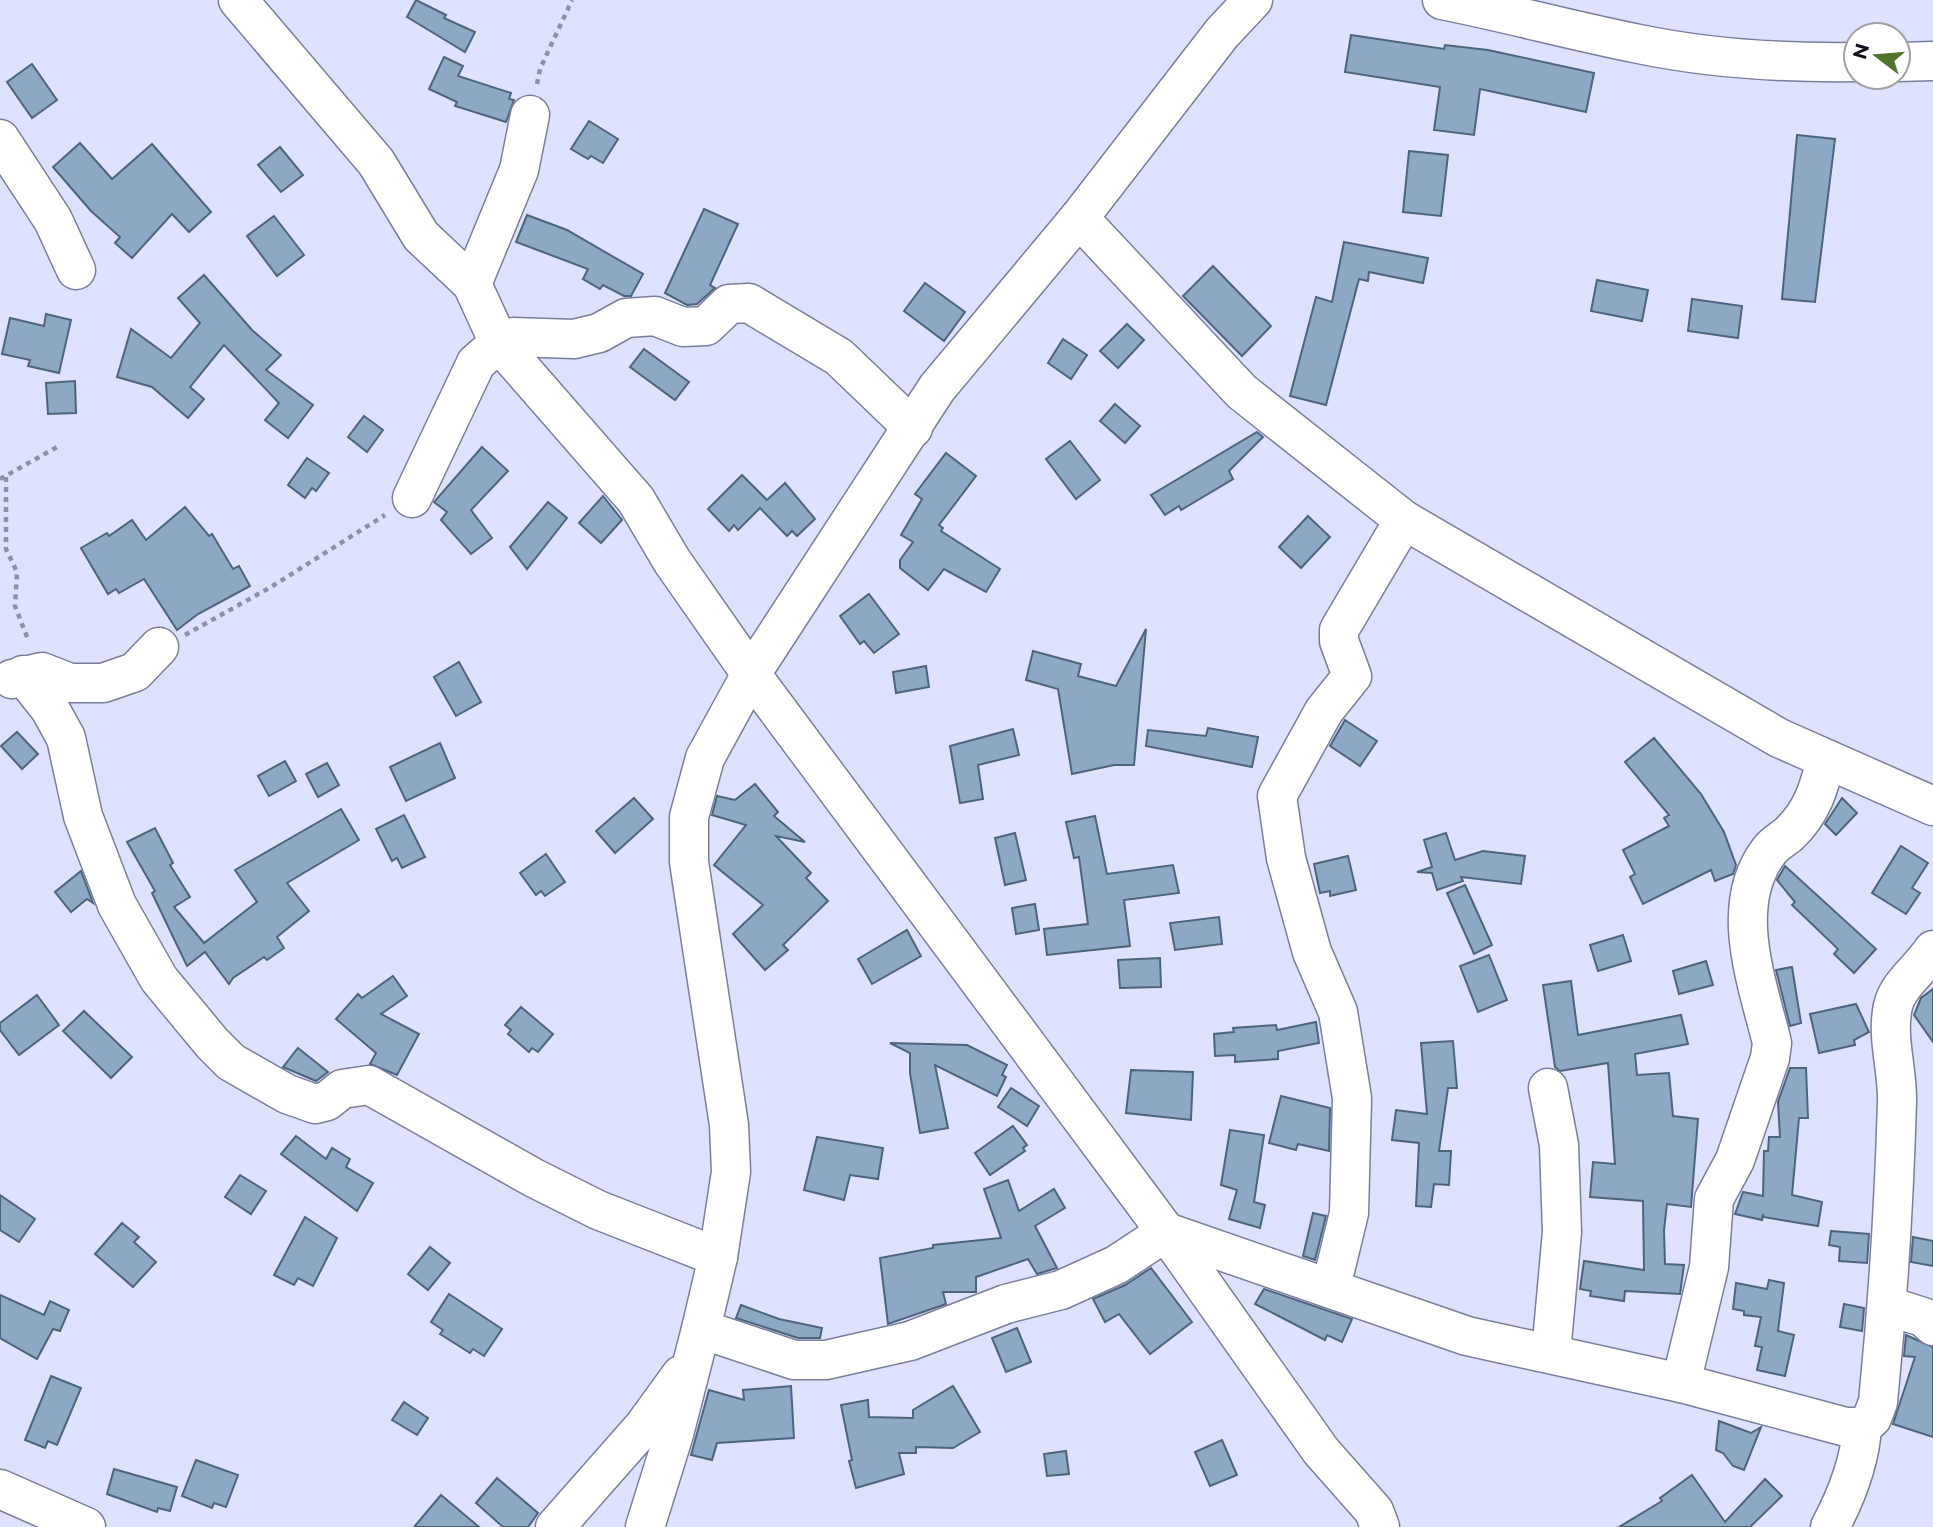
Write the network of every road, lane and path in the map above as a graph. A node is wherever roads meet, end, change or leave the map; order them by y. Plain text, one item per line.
1 (238, 0) edge
2 (572, 0) edge
3 (1253, 0) edge
4 (1441, 0) edge
5 (1933, 61) edge
6 (1842, 62) edge
7 (1912, 62) edge
8 (530, 115) joint
9 (0, 139) edge
10 (1079, 218) junction
11 (76, 270) dead end
12 (472, 284) junction
13 (499, 343) junction
14 (913, 428) junction
15 (57, 447) dead end
16 (6, 477) junction
17 (0, 480) edge
18 (412, 498) joint
19 (1404, 520) junction
20 (159, 647) joint
21 (751, 674) junction
22 (22, 677) edge
23 (1826, 759) junction
24 (1933, 806) edge
25 (1933, 950) edge
26 (1548, 1088) dead end
27 (1166, 1232) junction
28 (718, 1257) junction
29 (1331, 1287) junction
30 (1888, 1306) junction
31 (1933, 1326) edge
32 (698, 1341) junction
33 (1551, 1353) junction
34 (1681, 1383) junction
35 (1862, 1427) junction
36 (0, 1489) edge
37 (86, 1527) edge
38 (555, 1527) edge
39 (645, 1527) edge
40 (1380, 1527) edge
41 (1830, 1527) edge

1 - 12 street
2 - 8 path
3 - 10 street
4 - 6 street
5 - 7 street
8 - 12 street
9 - 11 street
10 - 14 street
10 - 19 street
12 - 13 street
13 - 14 street
13 - 18 street
13 - 21 street
14 - 21 street
15 - 16 path
16 - 17 path
16 - 22 path
18 - 20 path
19 - 23 street
19 - 29 street
20 - 22 street
21 - 27 street
21 - 28 street
22 - 28 street
23 - 24 street
23 - 34 street
25 - 30 street
26 - 33 street
27 - 29 street
27 - 32 street
27 - 40 street
28 - 32 street
29 - 33 street
30 - 31 street
30 - 35 street
32 - 38 street
32 - 39 street
33 - 34 street
34 - 35 street
35 - 41 street
36 - 37 street

